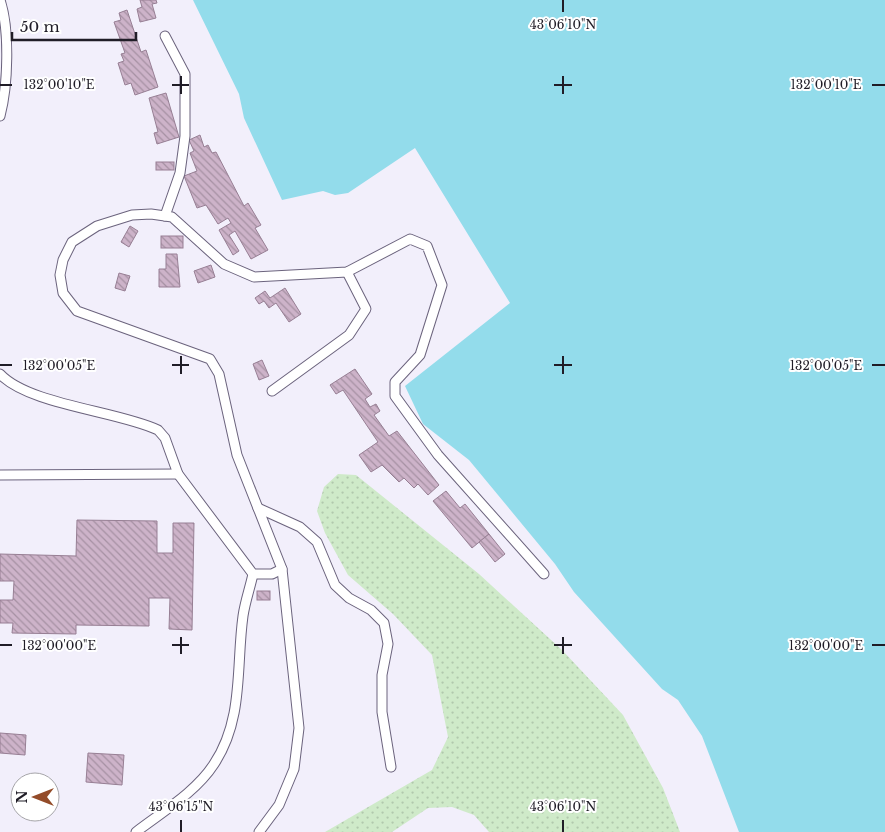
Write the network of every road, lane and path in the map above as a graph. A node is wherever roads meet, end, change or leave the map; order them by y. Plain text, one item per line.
1 (0, 0) edge
2 (166, 36) dead end
3 (0, 116) edge
4 (165, 216) junction
5 (348, 272) junction
6 (0, 374) edge
7 (272, 391) dead end
8 (178, 474) junction
9 (0, 475) edge
10 (258, 508) junction
11 (282, 569) junction
12 (253, 574) junction
13 (544, 574) dead end
14 (391, 767) dead end
15 (136, 832) edge
16 (259, 832) edge

1 - 3 lane
2 - 4 lane
4 - 5 lane
4 - 10 lane
5 - 7 lane
5 - 13 lane
6 - 8 lane
8 - 9 lane
8 - 12 lane
10 - 11 lane
10 - 14 lane
11 - 12 lane
11 - 16 lane
12 - 15 lane

